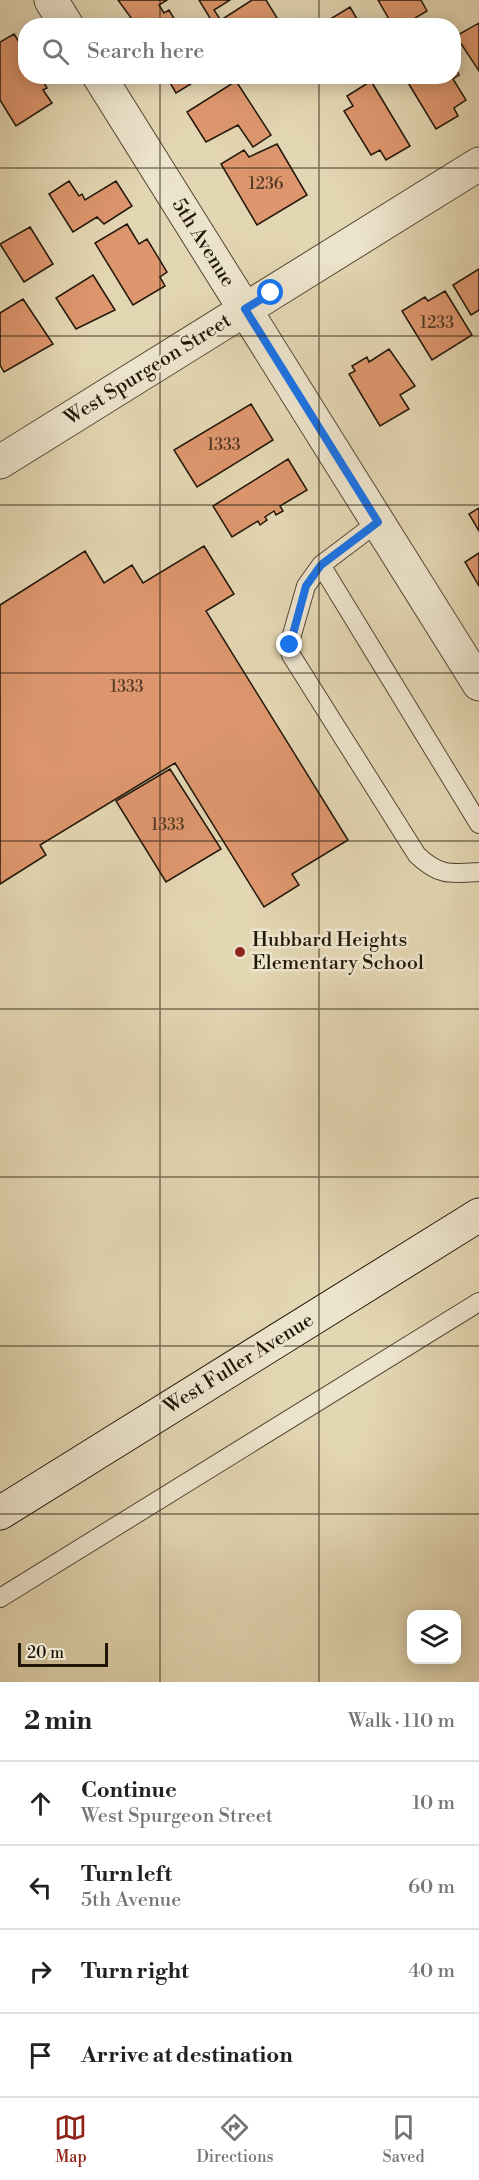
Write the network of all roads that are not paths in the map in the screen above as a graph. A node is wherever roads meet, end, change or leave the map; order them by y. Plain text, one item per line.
1 (51, 0) edge
2 (62, 18) edge
3 (104, 84) edge
4 (479, 164) edge
5 (245, 309) junction
6 (0, 462) edge
7 (378, 522) junction
8 (321, 565) junction
9 (478, 679) edge
10 (479, 824) edge
11 (479, 872) edge
12 (479, 1215) edge
13 (479, 1302) edge
14 (0, 1513) edge
15 (0, 1598) edge

1 - 2 street
3 - 5 street, 5th Avenue
4 - 5 street, West Spurgeon Street
5 - 6 street, West Spurgeon Street
5 - 7 street, 5th Avenue
7 - 8 lane
7 - 9 street, 5th Avenue
8 - 10 lane
8 - 11 lane
12 - 14 street, West Fuller Avenue
13 - 15 lane

